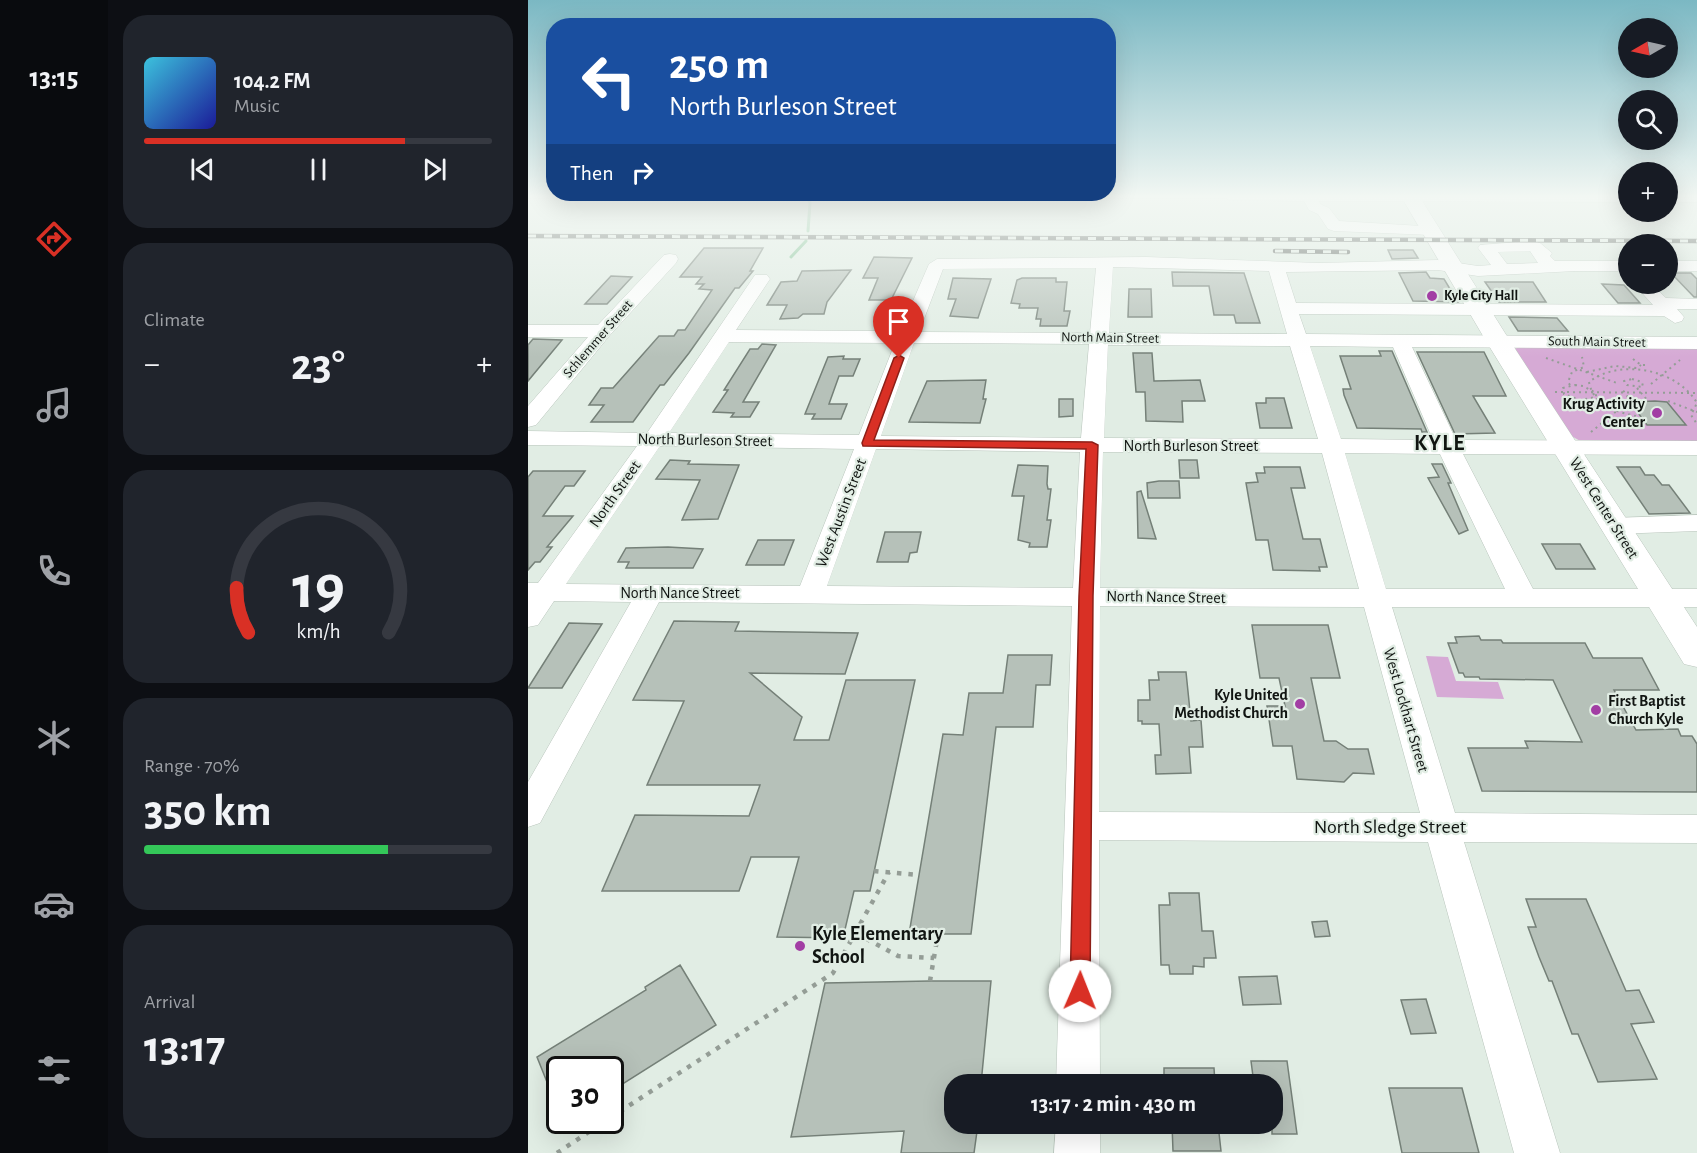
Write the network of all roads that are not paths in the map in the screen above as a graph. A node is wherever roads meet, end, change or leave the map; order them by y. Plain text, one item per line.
1 (1444, 250) edge
2 (670, 259) dead end
3 (1105, 262) junction
4 (1276, 266) junction
5 (1579, 266) junction
6 (1678, 266) edge
7 (1697, 266) edge
8 (1618, 267) edge
9 (1502, 268) junction
10 (1455, 269) junction
11 (761, 279) dead end
12 (1513, 293) dead end
13 (1652, 294) edge
14 (1697, 304) edge
15 (1665, 307) junction
16 (1288, 308) junction
17 (1480, 310) junction
18 (1558, 310) junction
19 (528, 331) edge
20 (603, 331) junction
21 (723, 336) junction
22 (907, 337) junction
23 (1098, 338) junction
24 (1297, 340) junction
25 (1400, 341) junction
26 (1498, 341) junction
27 (1697, 341) edge
28 (528, 420) edge
29 (528, 438) edge
30 (654, 439) junction
31 (1576, 441) junction
32 (867, 443) junction
33 (1092, 445) junction
34 (1331, 446) junction
35 (1448, 447) junction
36 (1697, 448) edge
37 (1697, 523) edge
38 (1614, 526) junction
39 (537, 592) edge
40 (650, 593) junction
41 (811, 593) junction
42 (1086, 596) junction
43 (1523, 597) junction
44 (1374, 598) junction
45 (1660, 598) junction
46 (1697, 598) edge
47 (528, 618) edge
48 (1697, 655) edge
49 (528, 813) edge
50 (1083, 826) junction
51 (1440, 828) junction
52 (1697, 829) edge
53 (1078, 1074) edge
54 (1078, 1134) edge
55 (1077, 1153) edge
56 (1537, 1153) edge

1 - 10 main road, West Center Street
2 - 20 street, Schlemmer Street
3 - 4 street
3 - 22 street, West Austin Street
3 - 23 street
4 - 10 street
4 - 16 street, West Lockhart Street
5 - 8 street
5 - 9 street
5 - 9 street
6 - 7 street
9 - 10 street
10 - 17 main road, West Center Street
11 - 21 street, North Street
12 - 18 street
13 - 15 street
14 - 15 street
15 - 18 street
15 - 27 street
16 - 17 street
16 - 24 street, West Lockhart Street
17 - 18 street
17 - 26 main road, West Center Street
19 - 20 street
20 - 28 street, Schlemmer Street
21 - 22 street, North Main Street
21 - 30 street, North Street
22 - 23 street, North Main Street
22 - 32 street, West Austin Street
23 - 24 street, North Main Street
23 - 33 street
24 - 25 street, North Main Street
24 - 34 street, West Lockhart Street
25 - 26 street, North Main Street
25 - 35 street
26 - 27 street, South Main Street
26 - 31 main road, West Center Street
29 - 30 street, North Burleson Street
30 - 32 street, North Burleson Street
30 - 39 street, North Street
31 - 35 street, North Burleson Street
31 - 36 street, North Burleson Street
31 - 38 main road, West Center Street
32 - 33 street, North Burleson Street
32 - 41 street, West Austin Street
33 - 34 street, North Burleson Street
33 - 42 street
34 - 35 street, North Burleson Street
34 - 44 street, West Lockhart Street
35 - 43 street
37 - 38 street
38 - 45 main road, West Center Street
39 - 40 street, North Nance Street
39 - 47 street, North Street
40 - 41 street, North Nance Street
40 - 49 street
41 - 42 street, North Nance Street
42 - 44 street, North Nance Street
42 - 50 street
43 - 44 street, North Nance Street
43 - 45 street, North Nance Street
44 - 51 street, West Lockhart Street
45 - 46 street, North Nance Street
45 - 48 main road, West Center Street
50 - 51 street, North Sledge Street
50 - 53 street
51 - 52 street, North Sledge Street
51 - 56 street, West Lockhart Street
54 - 55 street

